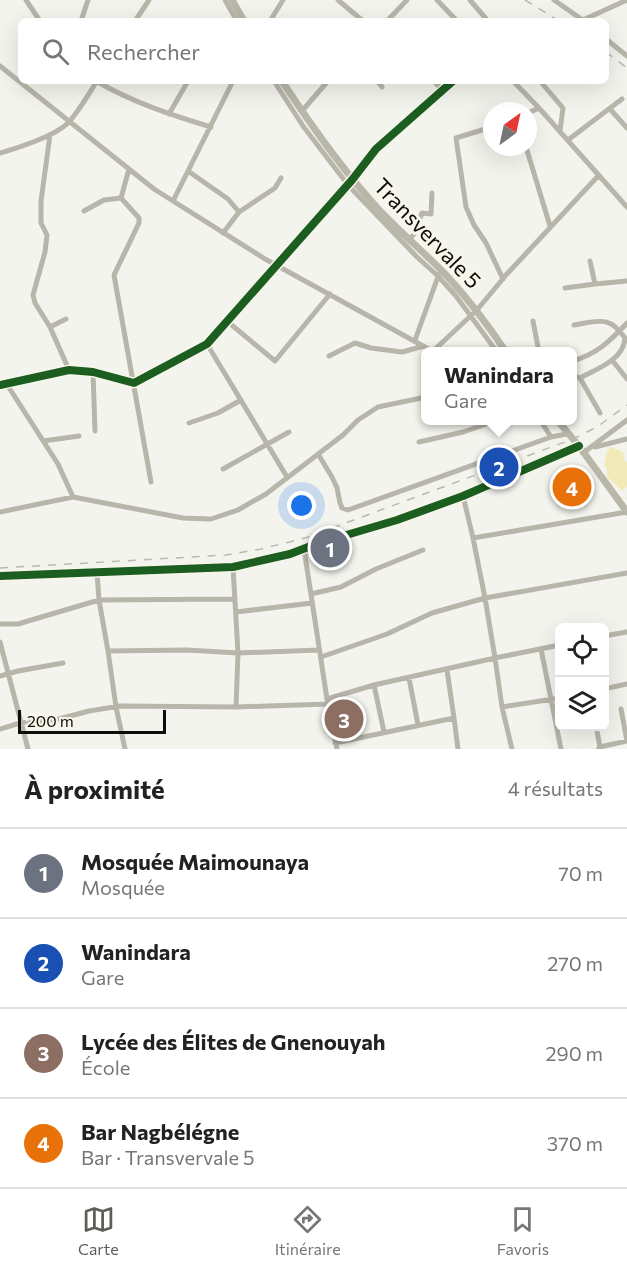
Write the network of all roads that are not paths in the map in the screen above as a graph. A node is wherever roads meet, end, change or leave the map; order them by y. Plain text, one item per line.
1 (26, 0) edge
2 (88, 0) edge
3 (149, 0) edge
4 (225, 0) edge
5 (232, 0) edge
6 (284, 0) edge
7 (338, 0) edge
8 (407, 0) edge
9 (437, 0) edge
10 (470, 0) edge
11 (554, 0) edge
12 (627, 0) edge
13 (38, 18) edge
14 (82, 18) edge
15 (137, 18) edge
16 (235, 18) edge
17 (242, 18) edge
18 (272, 18) edge
19 (359, 18) edge
20 (390, 18) edge
21 (454, 18) edge
22 (485, 18) edge
23 (579, 18) edge
24 (589, 18) edge
25 (609, 41) edge
26 (627, 56) edge
27 (0, 66) edge
28 (18, 80) edge
29 (23, 84) edge
30 (95, 84) edge
31 (103, 84) edge
32 (186, 84) edge
33 (232, 84) edge
34 (276, 84) edge
35 (284, 84) edge
36 (325, 84) edge
37 (380, 84) edge
38 (437, 84) edge
39 (449, 84) edge
40 (516, 84) edge
41 (543, 84) edge
42 (382, 87) dead end
43 (442, 90) junction
44 (622, 99) dead end
45 (539, 108) joint
46 (610, 109) junction
47 (302, 111) junction
48 (169, 114) junction
49 (70, 121) junction
50 (211, 127) junction
51 (627, 128) edge
52 (483, 129) edge
53 (560, 131) junction
54 (50, 135) junction
55 (568, 140) junction
56 (0, 153) edge
57 (529, 156) edge
58 (129, 169) junction
59 (188, 171) junction
60 (599, 175) junction
61 (281, 178) dead end
62 (350, 182) junction
63 (432, 192) dead end
64 (121, 198) junction
65 (173, 201) junction
66 (627, 207) edge
67 (84, 211) dead end
68 (239, 212) junction
69 (550, 226) junction
70 (223, 233) junction
71 (409, 240) junction
72 (590, 261) dead end
73 (277, 266) junction
74 (439, 273) junction
75 (503, 279) junction
76 (627, 281) edge
77 (595, 284) junction
78 (565, 288) dead end
79 (330, 294) junction
80 (474, 313) junction
81 (66, 319) dead end
82 (226, 321) junction
83 (533, 321) dead end
84 (627, 324) edge
85 (574, 325) dead end
86 (50, 327) junction
87 (620, 330) junction
88 (415, 340) junction
89 (207, 344) junction
90 (424, 346) joint
91 (438, 347) edge
92 (495, 347) edge
93 (503, 347) edge
94 (538, 347) edge
95 (329, 356) dead end
96 (577, 360) edge
97 (612, 360) junction
98 (69, 370) junction
99 (93, 372) junction
100 (577, 377) edge
101 (580, 378) junction
102 (627, 379) edge
103 (134, 383) junction
104 (2, 384) edge
105 (421, 398) edge
106 (241, 400) junction
107 (600, 413) dead end
108 (627, 420) edge
109 (189, 423) dead end
110 (483, 425) edge
111 (543, 425) edge
112 (561, 425) edge
113 (95, 431) dead end
114 (288, 432) dead end
115 (567, 434) junction
116 (79, 436) dead end
117 (551, 436) junction
118 (627, 439) edge
119 (43, 441) junction
120 (419, 441) dead end
121 (267, 443) junction
122 (590, 448) junction
123 (581, 450) junction
124 (318, 454) junction
125 (223, 469) dead end
126 (287, 477) junction
127 (151, 482) dead end
128 (463, 496) junction
129 (73, 497) junction
130 (0, 512) edge
131 (627, 512) edge
132 (473, 538) junction
133 (304, 549) junction
134 (423, 550) dead end
135 (233, 567) junction
136 (97, 573) junction
137 (627, 573) edge
138 (0, 576) edge
139 (311, 594) junction
140 (484, 598) junction
141 (235, 599) junction
142 (99, 600) junction
143 (312, 603) junction
144 (236, 612) junction
145 (0, 624) edge
146 (627, 632) edge
147 (609, 635) edge
148 (0, 642) edge
149 (555, 646) edge
150 (541, 649) junction
151 (320, 650) junction
152 (108, 651) junction
153 (238, 653) junction
154 (321, 657) junction
155 (495, 658) junction
156 (63, 663) dead end
157 (447, 670) junction
158 (8, 673) junction
159 (0, 675) edge
160 (409, 678) junction
161 (627, 684) edge
162 (374, 685) junction
163 (609, 688) edge
164 (551, 699) junction
165 (555, 699) edge
166 (327, 701) junction
167 (116, 707) junction
168 (236, 707) junction
169 (502, 707) junction
170 (621, 709) dead end
171 (454, 718) junction
172 (20, 723) junction
173 (418, 725) junction
174 (0, 729) edge
175 (597, 731) edge
176 (384, 732) junction
177 (627, 741) edge
178 (336, 746) edge
179 (599, 748) edge
180 (28, 749) edge
181 (125, 749) edge
182 (458, 749) edge
183 (512, 749) edge
184 (561, 749) edge

1 - 13 street
2 - 14 street
3 - 15 street
4 - 16 street
5 - 17 main road
6 - 18 street
7 - 19 street
8 - 20 street
9 - 21 street
10 - 22 street
11 - 23 street
12 - 24 street
25 - 26 street
27 - 28 street
29 - 49 street
30 - 49 street
31 - 48 street
32 - 48 street
33 - 50 street
34 - 62 street
35 - 47 main road, Transvervale 5
36 - 47 street
37 - 42 street
38 - 43 street
39 - 43 street
40 - 45 street
41 - 53 street
43 - 62 street
44 - 46 street
45 - 53 street
46 - 51 street
46 - 55 street
47 - 62 main road, Transvervale 5
48 - 50 street
49 - 54 street
49 - 58 street
50 - 59 street
52 - 75 street
53 - 55 street
54 - 56 street
54 - 86 street
55 - 60 street
57 - 69 street
58 - 64 street
58 - 65 street
59 - 65 street
59 - 68 street
60 - 66 street
60 - 69 street
61 - 68 street
62 - 71 main road, Transvervale 5
62 - 73 street
62 - 74 street
63 - 71 street
64 - 67 street
64 - 103 street
65 - 70 street
68 - 70 street
69 - 75 street
70 - 73 street
71 - 74 main road, Transvervale 5
72 - 77 street
73 - 79 street
73 - 82 street
74 - 80 main road, Transvervale 5
74 - 88 street
75 - 80 street
76 - 77 street
77 - 78 street
79 - 82 street
79 - 88 street
80 - 91 street
80 - 92 street
80 - 93 main road, Transvervale 5
81 - 86 street
82 - 89 street
83 - 94 street
84 - 87 street
85 - 87 street
86 - 98 street
87 - 96 street
87 - 97 street
88 - 90 street
89 - 103 street
89 - 106 street
90 - 95 street
97 - 101 street
97 - 102 street
98 - 99 street
98 - 104 street
99 - 103 street
99 - 113 street
100 - 101 street
101 - 107 street
103 - 127 street
104 - 119 street
105 - 124 street
106 - 109 street
106 - 121 street
108 - 122 street
110 - 120 street
111 - 117 street
112 - 115 main road
114 - 121 street
115 - 117 street
115 - 123 main road
116 - 119 street
117 - 124 street
118 - 122 street
119 - 129 street
121 - 125 street
121 - 126 street
122 - 123 street
123 - 128 street
123 - 131 main road
124 - 126 street
126 - 129 street
128 - 132 street
128 - 133 street
129 - 130 street
131 - 132 street
132 - 140 street
133 - 135 street
133 - 139 street
134 - 139 street
135 - 136 street
135 - 141 street
136 - 138 street
136 - 142 street
137 - 140 street
139 - 143 street
140 - 154 street
140 - 155 street
141 - 142 street
141 - 144 street
142 - 145 street
142 - 152 street
143 - 144 street
143 - 151 street
144 - 153 street
146 - 147 street
148 - 158 street
149 - 150 street
150 - 155 street
150 - 164 street
151 - 153 street
151 - 154 street
152 - 153 street
152 - 167 street
153 - 168 street
154 - 166 street
155 - 157 street
155 - 169 street
156 - 158 street
157 - 160 street
157 - 171 street
158 - 159 street
158 - 172 street
160 - 162 street
160 - 173 street
161 - 163 street
162 - 166 street
162 - 176 street
164 - 165 street
164 - 169 street
164 - 184 street
166 - 168 street
166 - 178 street
167 - 168 street
167 - 172 street
167 - 181 street
169 - 183 street
170 - 177 street
171 - 173 street
171 - 182 street
172 - 174 street
172 - 180 street
173 - 176 street
175 - 179 street
176 - 178 street
177 - 179 street

